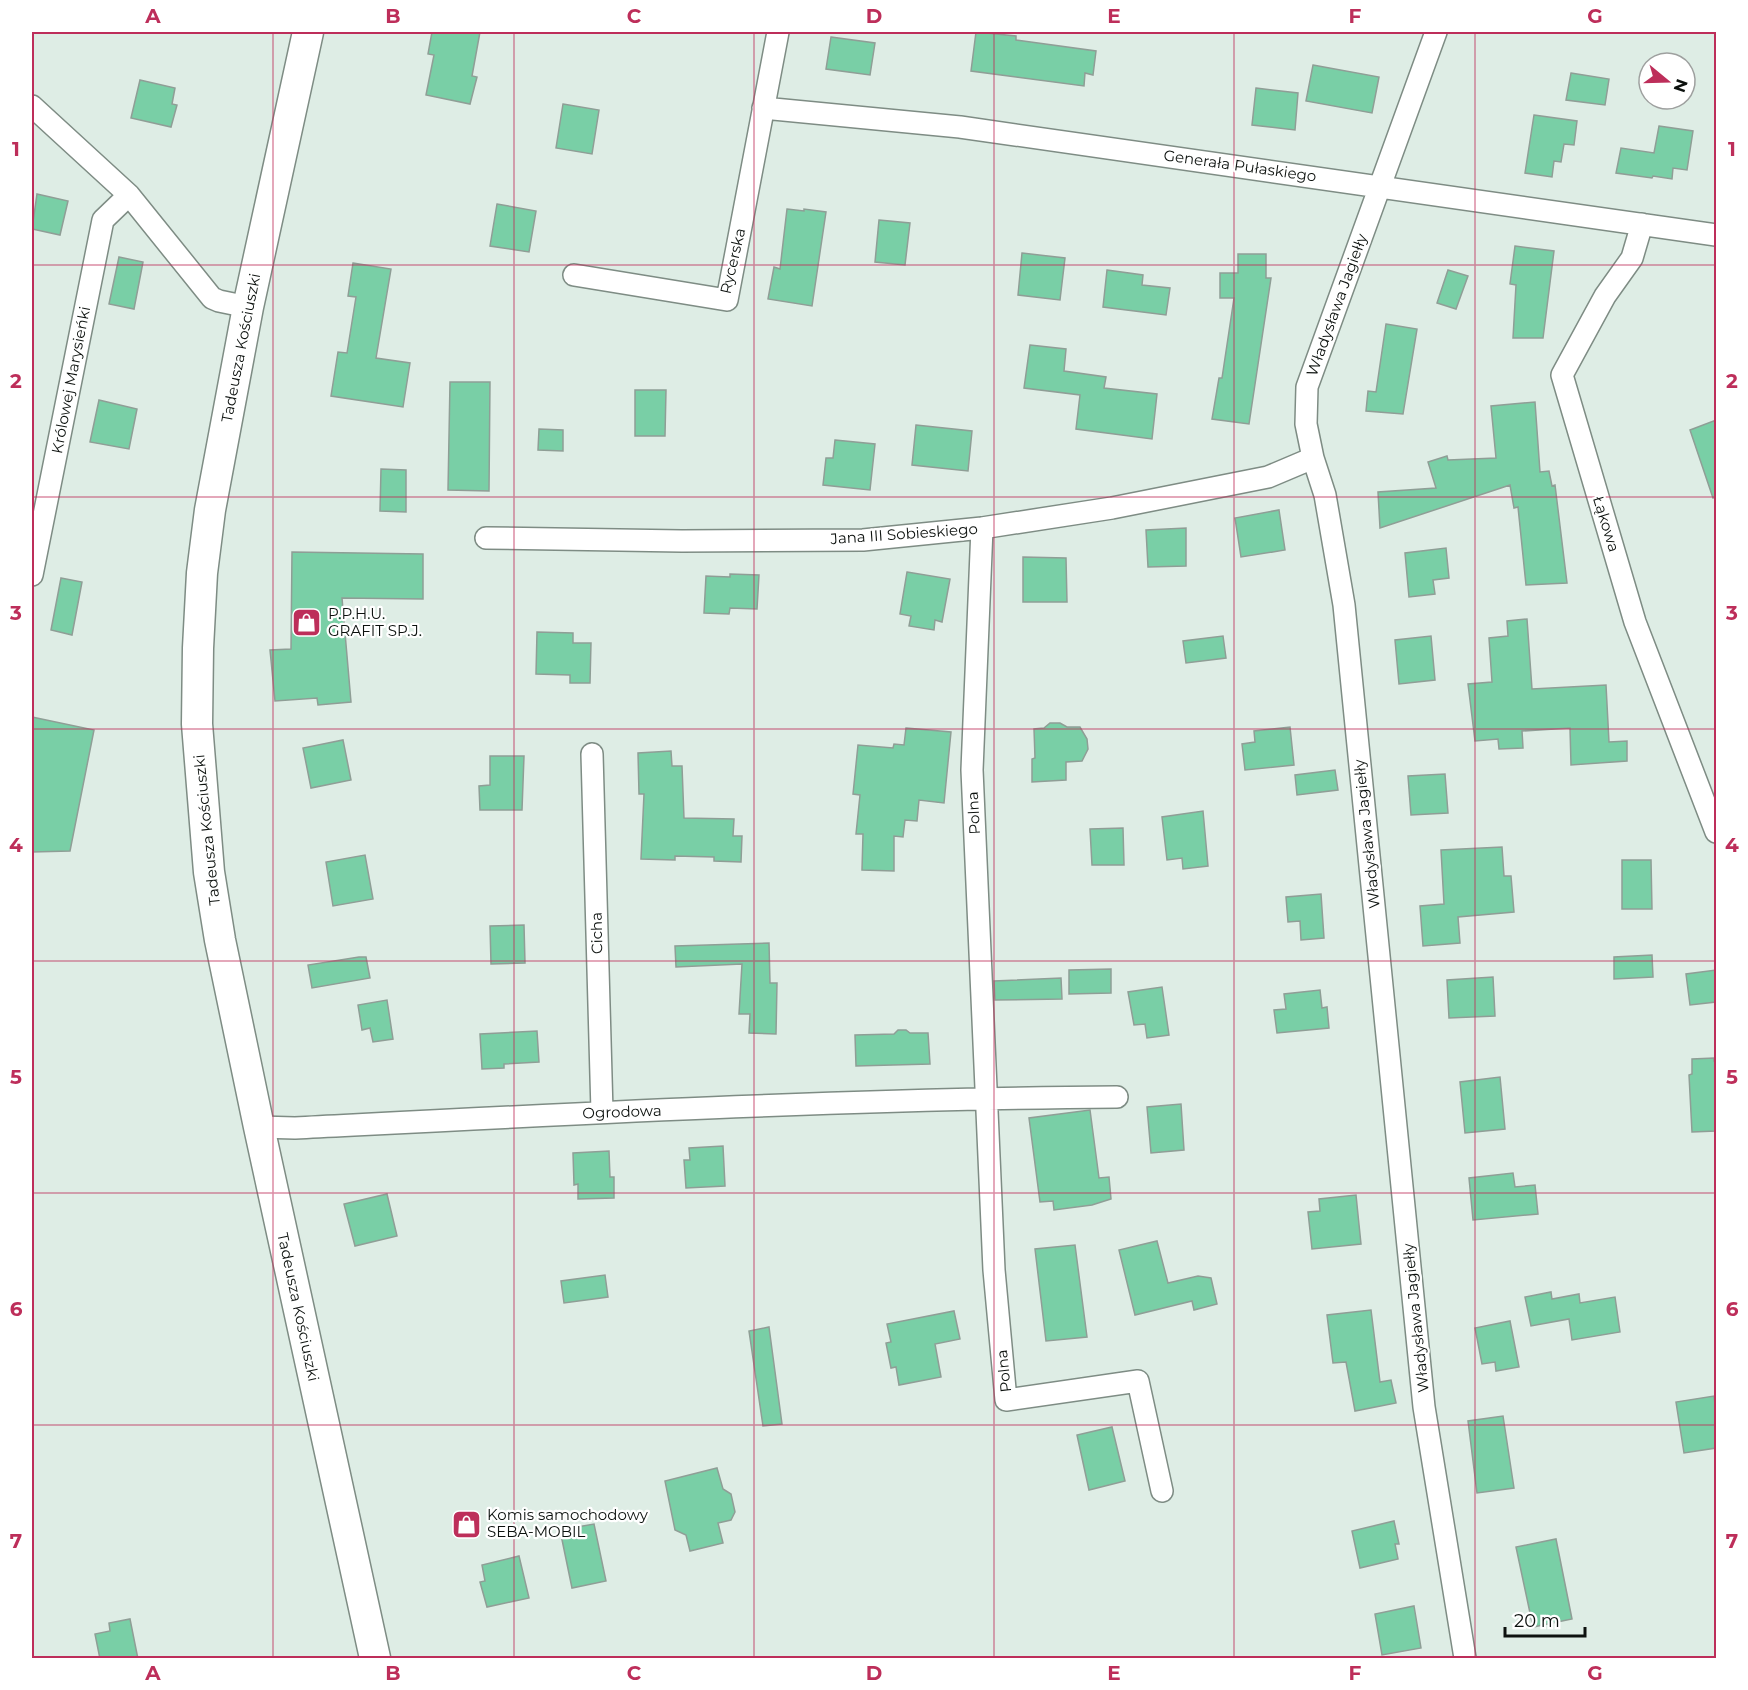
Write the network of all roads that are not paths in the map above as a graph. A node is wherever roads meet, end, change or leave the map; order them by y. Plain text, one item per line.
1 (308, 32) edge
2 (778, 32) edge
3 (1436, 32) edge
4 (32, 106) edge
5 (763, 108) junction
6 (1379, 187) junction
7 (129, 195) junction
8 (1642, 224) junction
9 (1716, 235) edge
10 (574, 275) dead end
11 (248, 307) junction
12 (1313, 458) junction
13 (982, 528) junction
14 (486, 538) dead end
15 (32, 575) edge
16 (592, 754) dead end
17 (1716, 832) edge
18 (1117, 1097) dead end
19 (986, 1098) junction
20 (602, 1112) junction
21 (259, 1127) junction
22 (1162, 1491) dead end
23 (375, 1659) edge
24 (1465, 1659) edge

1 - 11 main road, Tadeusza Kościuszki
2 - 5 street
3 - 6 street, Władysława Jagiełły
4 - 7 street
5 - 6 street, Generała Pułaskiego
5 - 10 street, Rycerska
6 - 8 street, Generała Pułaskiego
6 - 12 street, Władysława Jagiełły
7 - 11 street
7 - 15 street, Królowej Marysieńki
8 - 9 street, Generała Pułaskiego
8 - 17 street, Łąkowa
11 - 21 main road, Tadeusza Kościuszki
12 - 13 street, Jana III Sobieskiego
12 - 24 street, Władysława Jagiełły
13 - 14 street, Jana III Sobieskiego
13 - 19 street, Polna
16 - 20 street, Cicha
18 - 19 street
19 - 20 street, Ogrodowa
19 - 22 street, Polna
20 - 21 street, Ogrodowa
21 - 23 main road, Tadeusza Kościuszki

